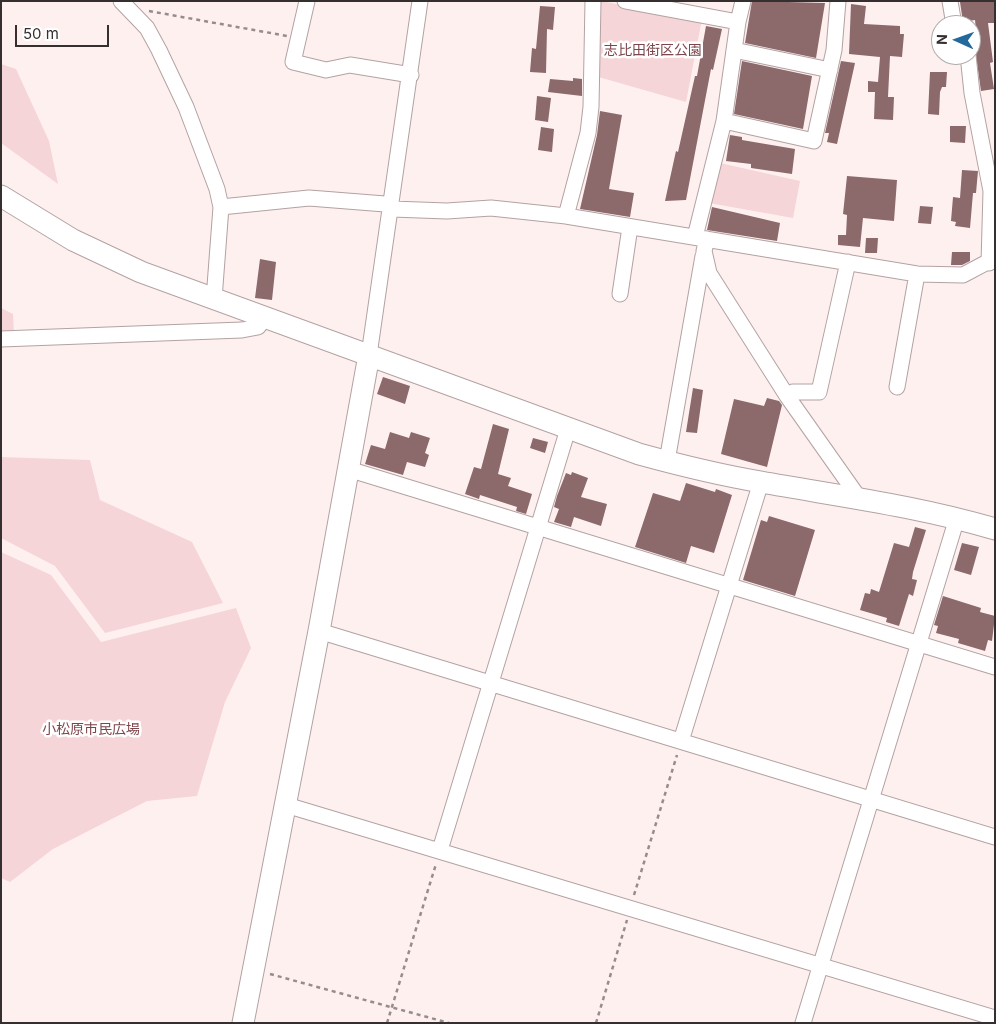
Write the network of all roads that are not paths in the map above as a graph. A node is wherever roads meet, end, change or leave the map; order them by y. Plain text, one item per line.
1 (307, 1) edge
2 (420, 1) edge
3 (593, 1) edge
4 (625, 1) edge
5 (743, 1) edge
6 (838, 1) edge
7 (950, 1) edge
8 (124, 4) edge
9 (952, 15) edge
10 (738, 22) junction
11 (734, 50) junction
12 (969, 65) edge
13 (830, 70) junction
14 (411, 75) junction
15 (724, 121) junction
16 (1, 196) edge
17 (220, 207) junction
18 (392, 209) junction
19 (566, 216) junction
20 (630, 227) junction
21 (702, 242) junction
22 (992, 261) edge
23 (848, 262) junction
24 (917, 274) junction
25 (620, 294) dead end
26 (214, 299) junction
27 (265, 318) junction
28 (1, 339) edge
29 (368, 355) junction
30 (897, 387) dead end
31 (787, 396) junction
32 (568, 429) junction
33 (667, 461) junction
34 (348, 469) junction
35 (761, 482) junction
36 (859, 498) junction
37 (957, 518) junction
38 (993, 524) edge
39 (538, 527) junction
40 (729, 586) junction
41 (319, 631) junction
42 (918, 643) junction
43 (995, 667) edge
44 (492, 682) junction
45 (681, 741) junction
46 (870, 798) junction
47 (286, 805) junction
48 (995, 837) edge
49 (440, 850) junction
50 (821, 966) junction
51 (995, 1018) edge
52 (243, 1023) edge
53 (803, 1023) edge

1 - 14 street
2 - 14 street
3 - 19 street
4 - 10 street
5 - 10 street
6 - 13 street
7 - 9 street
8 - 17 street
10 - 11 street
11 - 13 street
11 - 15 street
12 - 22 street
13 - 15 street
14 - 18 street
15 - 21 street
16 - 26 street
17 - 18 street
17 - 26 street
18 - 19 street
18 - 29 street
19 - 20 street
20 - 21 street
20 - 25 street
21 - 23 street
21 - 31 street
21 - 33 street
22 - 24 street
23 - 24 street
23 - 31 street
24 - 30 street
26 - 27 street
27 - 28 street
27 - 29 street
29 - 32 street
29 - 34 street
31 - 36 street
32 - 33 street
32 - 39 street
33 - 35 street
34 - 39 street
34 - 41 street
35 - 36 street
35 - 40 street
36 - 37 street
37 - 38 street
37 - 42 street
39 - 40 street
39 - 44 street
40 - 42 street
40 - 45 street
41 - 44 street
41 - 47 street
42 - 43 street
42 - 46 street
44 - 45 street
44 - 49 street
45 - 46 street
46 - 48 street
46 - 50 street
47 - 49 street
47 - 52 street
49 - 50 street
50 - 51 street
50 - 53 street

